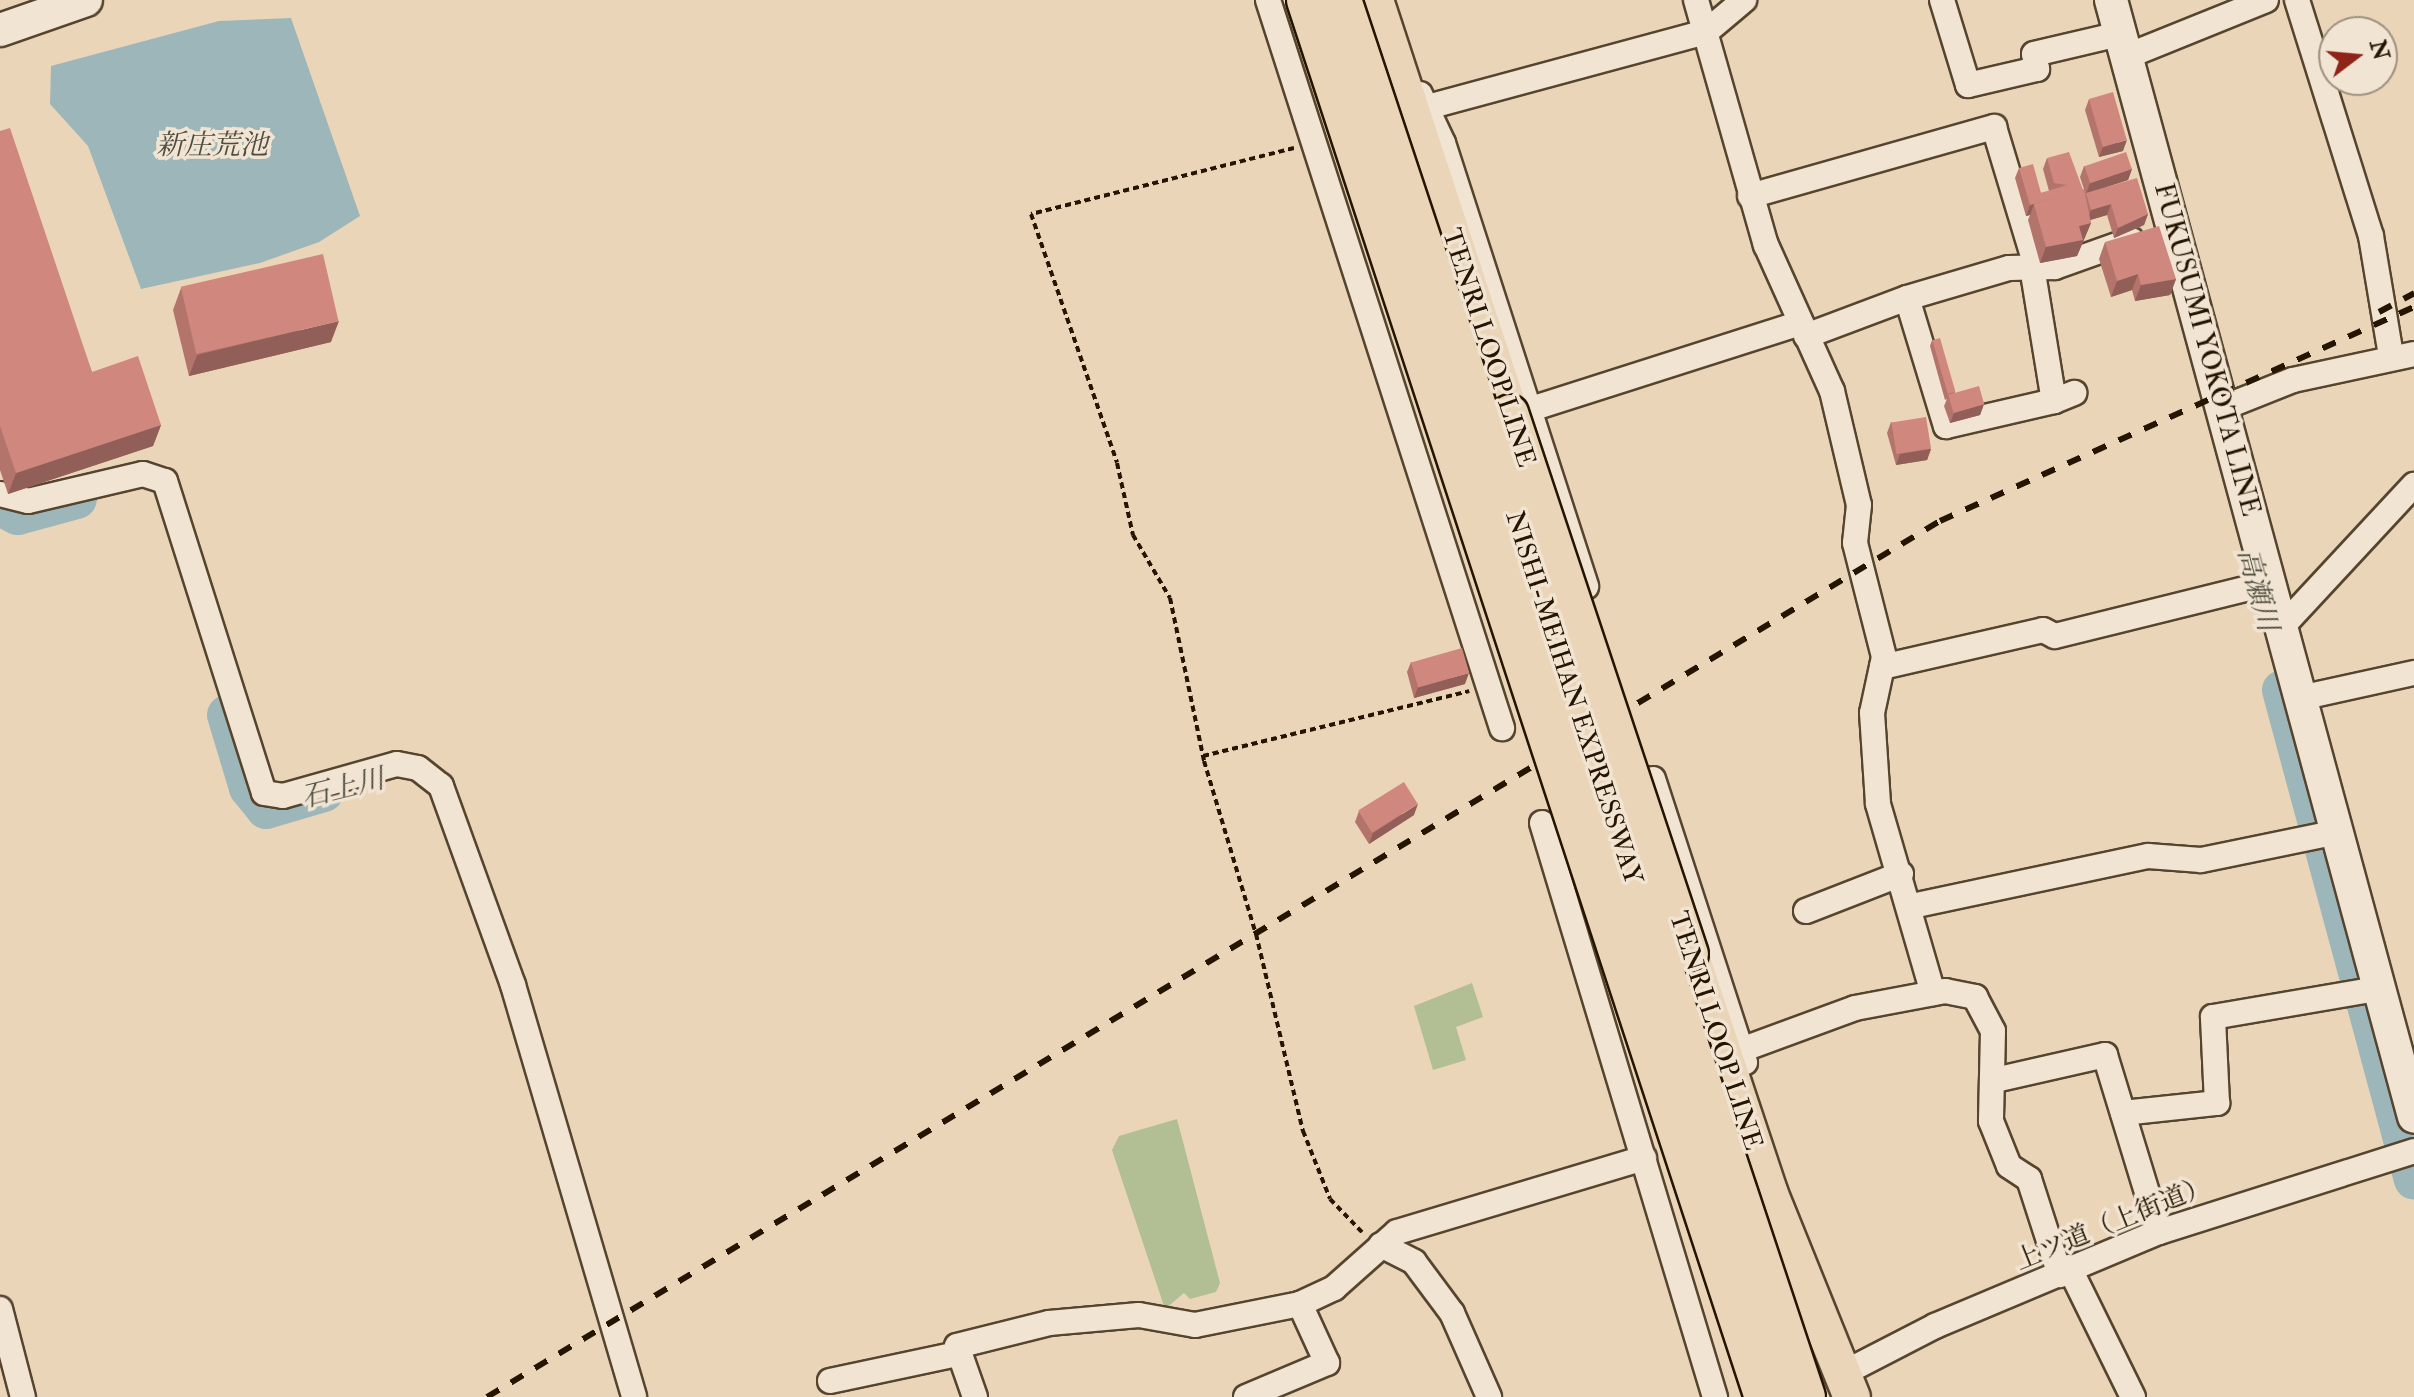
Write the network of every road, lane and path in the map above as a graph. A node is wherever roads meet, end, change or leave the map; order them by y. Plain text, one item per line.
1 (86, 0) edge
2 (1268, 0) edge
3 (1308, 0) edge
4 (1340, 0) edge
5 (1696, 0) edge
6 (1744, 0) edge
7 (1942, 0) edge
8 (2111, 0) edge
9 (2266, 0) edge
10 (2297, 0) edge
11 (1380, 16) edge
12 (0, 30) edge
13 (1706, 32) junction
14 (2122, 46) junction
15 (1418, 110) junction
16 (1314, 142) junction
17 (1750, 196) junction
18 (2163, 228) junction
19 (2034, 266) junction
20 (1907, 298) junction
21 (1803, 330) junction
22 (2402, 355) edge
23 (2225, 407) junction
24 (1521, 411) junction
25 (2414, 485) edge
26 (0, 494) edge
27 (2269, 583) junction
28 (2280, 629) junction
29 (1607, 653) dead end
30 (1882, 667) junction
31 (2414, 673) edge
32 (1488, 686) junction
33 (2300, 698) junction
34 (1502, 728) dead end
35 (1203, 756) junction
36 (1653, 779) dead end
37 (1542, 823) dead end
38 (2333, 833) junction
39 (1901, 874) junction
40 (1912, 906) junction
41 (1806, 911) dead end
42 (2377, 989) junction
43 (1933, 993) junction
44 (1741, 1050) junction
45 (1995, 1080) junction
46 (2123, 1113) junction
47 (2414, 1117) edge
48 (2414, 1151) edge
49 (1644, 1158) junction
50 (2159, 1232) junction
51 (1381, 1245) junction
52 (2064, 1271) junction
53 (1805, 1283) junction
54 (1300, 1304) junction
55 (0, 1309) edge
56 (957, 1354) junction
57 (830, 1381) dead end
58 (1847, 1386) edge
59 (23, 1397) edge
60 (634, 1397) edge
61 (975, 1397) edge
62 (1246, 1397) edge
63 (1489, 1397) edge
64 (1715, 1397) edge
65 (1766, 1397) edge
66 (1785, 1397) edge
67 (1804, 1397) edge
68 (2133, 1397) edge

1 - 12 main road
2 - 16 street
3 - 65 highway, NISHI-MEIHAN EXPRESSWAY, bridge
4 - 67 highway, NISHI-MEIHAN EXPRESSWAY, bridge
5 - 13 street
6 - 13 street
7 - 14 street
8 - 14 main road, FUKUSUMI YOKOTA LINE
9 - 14 street
10 - 22 street
11 - 15 main road, TENRI LOOP LINE
13 - 15 street
13 - 17 street
14 - 18 main road, FUKUSUMI YOKOTA LINE
15 - 24 main road, TENRI LOOP LINE
16 - 32 street
16 - 35 path
17 - 19 street
17 - 21 street
18 - 19 street
18 - 23 main road, FUKUSUMI YOKOTA LINE
19 - 20 street
19 - 20 street
20 - 21 street
21 - 24 street
21 - 30 street
22 - 23 street
23 - 27 main road, FUKUSUMI YOKOTA LINE
24 - 29 street
24 - 53 main road, TENRI LOOP LINE, bridge
25 - 28 street
26 - 60 street
27 - 28 main road, FUKUSUMI YOKOTA LINE
27 - 30 street
28 - 33 main road, FUKUSUMI YOKOTA LINE
30 - 39 street
31 - 33 street
32 - 34 street
32 - 35 path
33 - 38 main road, FUKUSUMI YOKOTA LINE
35 - 51 path
36 - 44 street
37 - 49 street
38 - 40 street
38 - 42 main road, FUKUSUMI YOKOTA LINE
39 - 40 street
39 - 41 street
40 - 43 street
42 - 46 street
42 - 47 main road, FUKUSUMI YOKOTA LINE
43 - 44 street
43 - 45 street
44 - 53 street
45 - 46 street
45 - 52 street
46 - 50 street
48 - 50 street, 上ツ道（上街道）
49 - 51 street
49 - 64 street
50 - 52 street, 上ツ道（上街道）
51 - 54 street
51 - 63 street
52 - 58 street, 上ツ道（上街道）
52 - 68 street
53 - 58 main road, TENRI LOOP LINE
54 - 56 street
54 - 62 street
55 - 59 street
56 - 57 street
56 - 61 street
58 - 66 main road

